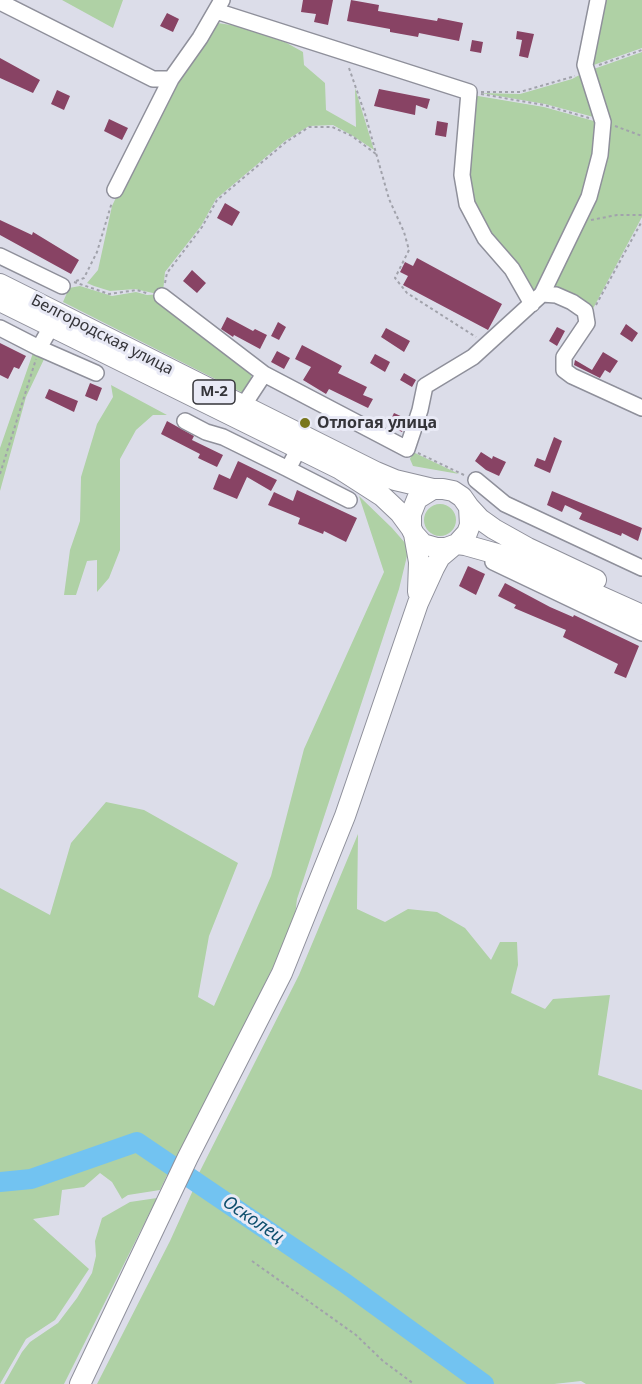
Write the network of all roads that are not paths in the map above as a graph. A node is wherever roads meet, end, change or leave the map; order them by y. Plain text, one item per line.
1 (598, 0) edge
2 (0, 2) edge
3 (219, 5) edge
4 (171, 79) junction
5 (115, 190) road end
6 (0, 256) edge
7 (0, 284) edge
8 (68, 284) road end
9 (162, 296) road end
10 (537, 299) junction
11 (0, 302) edge
12 (51, 327) junction
13 (0, 328) edge
14 (39, 348) junction
15 (96, 373) dead end
16 (264, 374) junction
17 (243, 406) junction
18 (642, 408) edge
19 (185, 421) dead end
20 (299, 448) junction
21 (288, 469) junction
22 (476, 480) road end
23 (432, 489) junction
24 (349, 500) dead end
25 (468, 507) junction
26 (412, 531) junction
27 (455, 545) junction
28 (493, 562) dead end
29 (642, 568) edge
30 (642, 602) edge
31 (418, 603) junction
32 (642, 615) edge
33 (642, 633) edge
34 (80, 1384) edge

1 - 10 street
2 - 4 street
3 - 4 street
3 - 10 street
4 - 5 street
6 - 8 street
7 - 17 main road, Белгородская улица / М-2
9 - 16 street
10 - 16 street
10 - 18 street
11 - 12 main road, Белгородская улица / М-2
12 - 14 street
12 - 20 main road, Белгородская улица / М-2
13 - 14 street
14 - 15 street
16 - 17 street
17 - 23 main road, Белгородская улица / М-2
19 - 21 street
20 - 21 street
20 - 26 main road, Белгородская улица / М-2
21 - 24 street
22 - 29 street
23 - 25 main road, М-2
23 - 26 main road
25 - 27 main road
25 - 30 main road, М-2
26 - 27 main road, М-2
26 - 31 main road
27 - 31 main road
27 - 32 main road, М-2
28 - 33 street
31 - 34 main road

